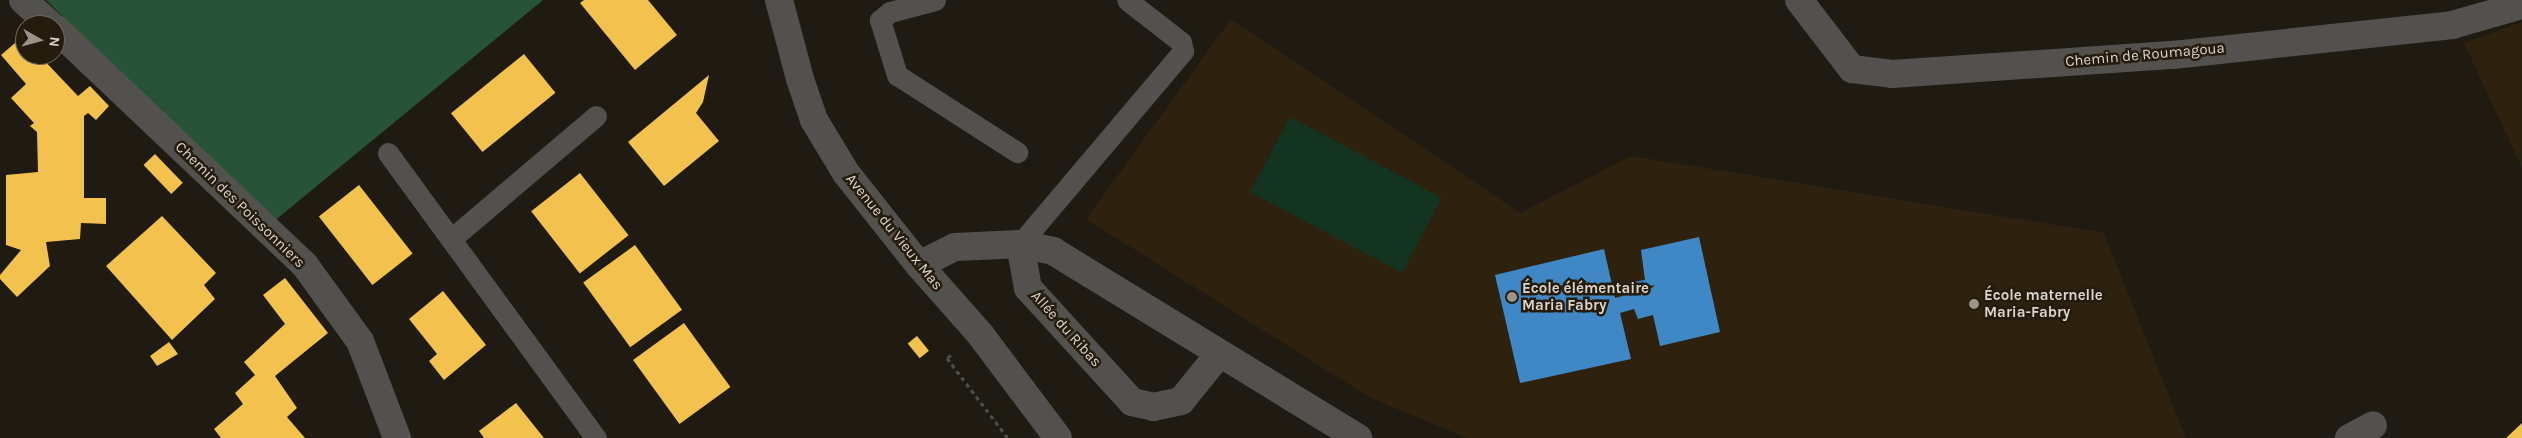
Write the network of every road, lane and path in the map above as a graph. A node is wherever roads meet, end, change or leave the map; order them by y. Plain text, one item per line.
1 (23, 0) edge
2 (779, 0) edge
3 (935, 0) edge
4 (1127, 0) edge
5 (1799, 0) edge
6 (2522, 4) edge
7 (40, 15) edge
8 (65, 37) edge
9 (596, 116) dead end
10 (1017, 152) dead end
11 (388, 153) dead end
12 (451, 239) junction
13 (1020, 244) junction
14 (919, 266) junction
15 (1218, 354) junction
16 (2373, 425) dead end
17 (397, 438) edge
18 (596, 438) edge
19 (1058, 438) edge
20 (1358, 438) edge
21 (2349, 438) edge

1 - 7 street
2 - 14 street, Avenue du Vieux Mas
3 - 10 lane
4 - 13 lane
5 - 6 street, Chemin de Roumagoua
8 - 17 street, Chemin des Poissonniers
9 - 12 lane
11 - 12 lane
12 - 18 lane
13 - 14 street
13 - 15 street
13 - 15 street, Allée du Ribas
14 - 19 street, Avenue du Vieux Mas
15 - 20 street
16 - 21 street

